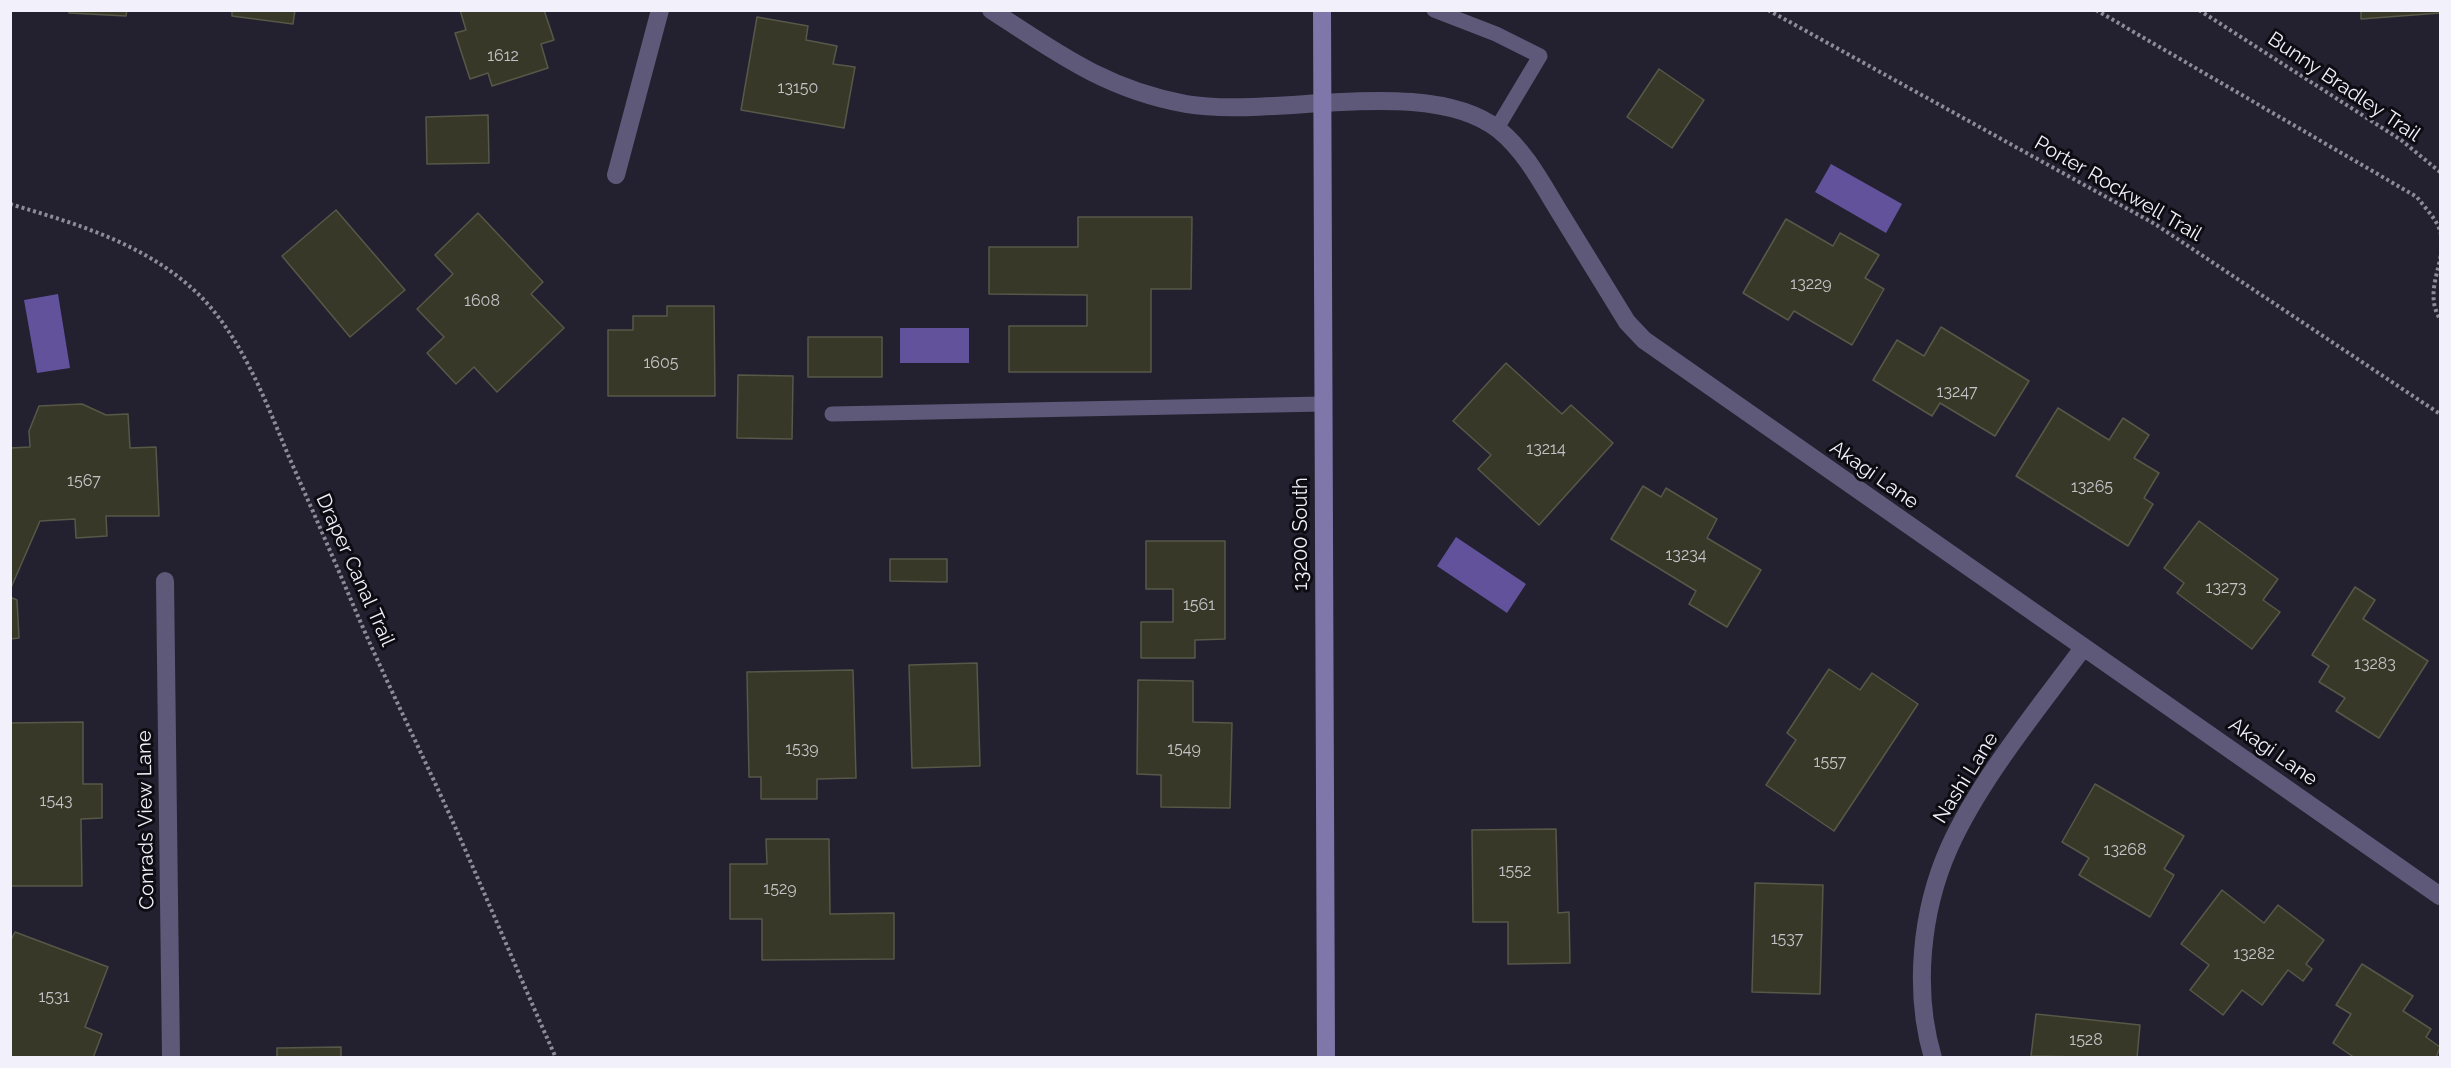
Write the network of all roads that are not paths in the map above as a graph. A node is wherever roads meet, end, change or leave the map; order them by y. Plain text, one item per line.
1 (660, 10) edge
2 (991, 10) edge
3 (1322, 10) edge
4 (1434, 10) edge
5 (1321, 105) junction
6 (1497, 128) junction
7 (616, 175) dead end
8 (1323, 404) junction
9 (832, 414) dead end
10 (165, 581) dead end
11 (2083, 648) junction
12 (2440, 896) edge
13 (171, 1058) edge
14 (1326, 1058) edge
15 (1933, 1058) edge

1 - 7 street
2 - 5 street, Akagi Lane
3 - 5 street, 13200 South
4 - 6 lane
5 - 6 street, Akagi Lane
5 - 8 street, 13200 South
6 - 11 street, Akagi Lane
8 - 9 lane
8 - 14 street, 13200 South
10 - 13 street, Conrads View Lane
11 - 12 street, Akagi Lane
11 - 15 street, Nashi Lane

